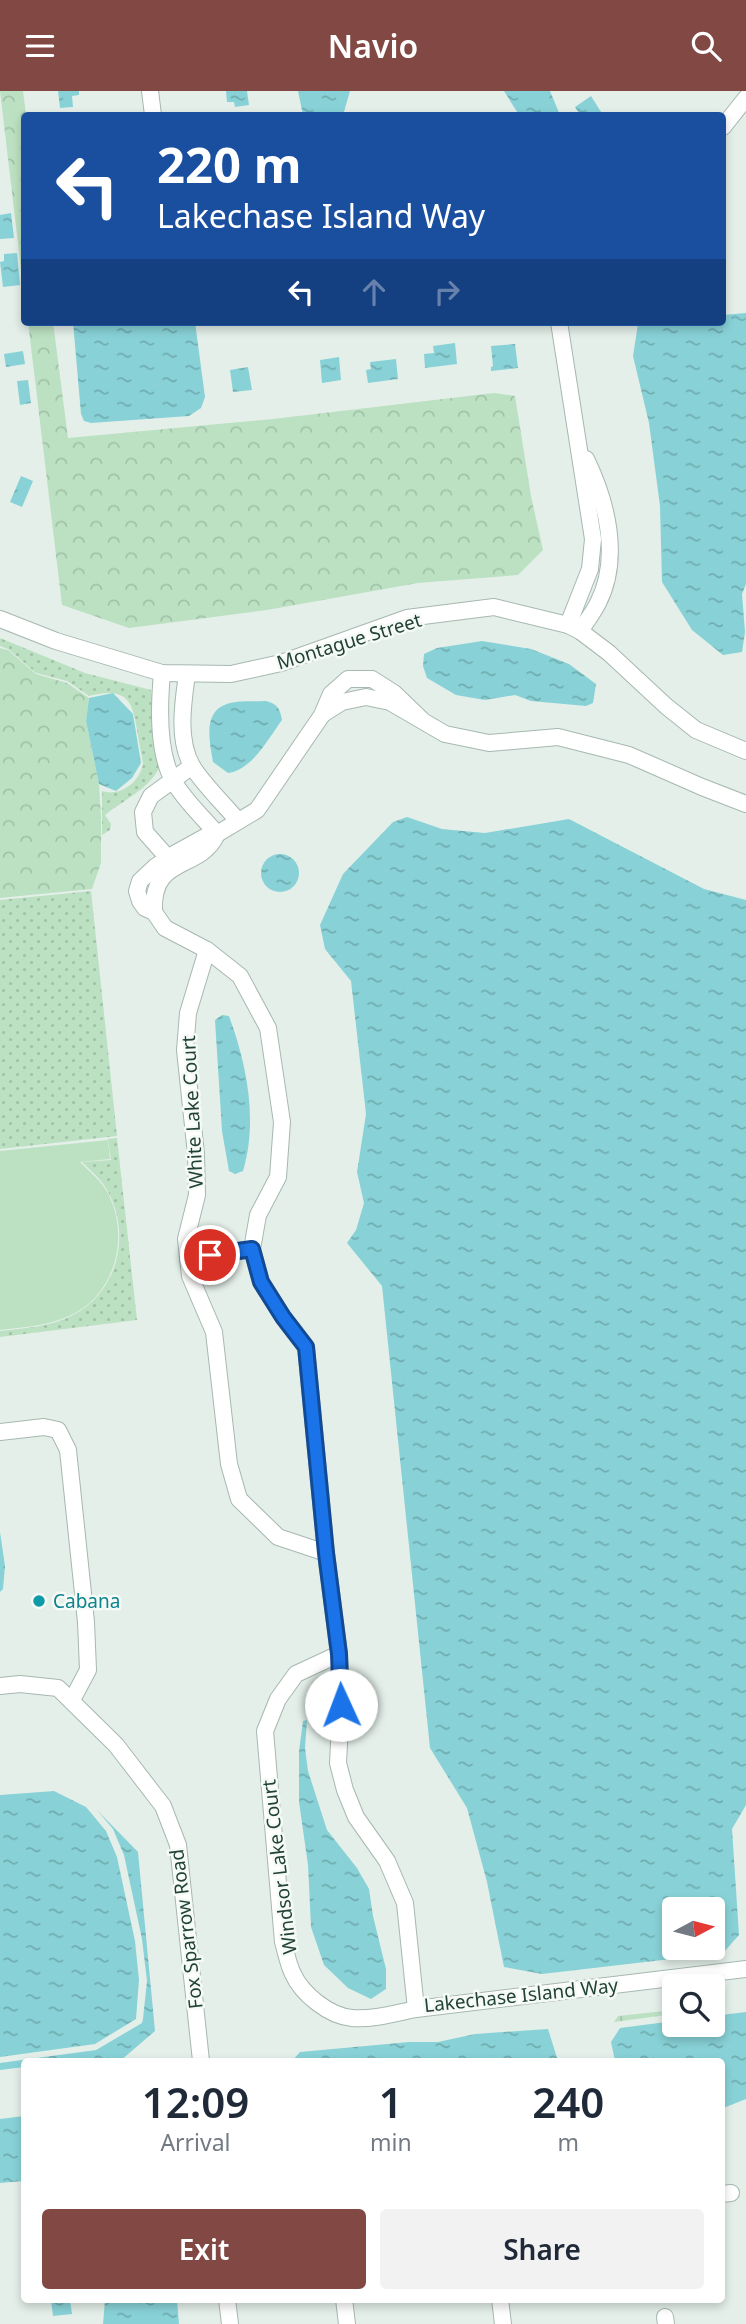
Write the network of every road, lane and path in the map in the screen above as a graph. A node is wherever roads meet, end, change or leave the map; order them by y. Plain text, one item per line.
1 (150, 91) edge
2 (746, 98) edge
3 (153, 112) edge
4 (726, 123) edge
5 (560, 326) edge
6 (0, 619) edge
7 (574, 628) junction
8 (162, 673) junction
9 (187, 674) junction
10 (746, 751) edge
11 (192, 766) junction
12 (174, 782) junction
13 (746, 804) edge
14 (238, 821) junction
15 (217, 834) junction
16 (170, 863) junction
17 (206, 950) junction
18 (252, 1249) junction
19 (188, 1259) junction
20 (0, 1431) edge
21 (326, 1553) junction
22 (339, 1654) junction
23 (0, 1686) edge
24 (72, 1700) junction
25 (746, 1969) edge
26 (416, 2009) junction
27 (201, 2058) edge
28 (228, 2303) edge
29 (345, 2303) edge
30 (500, 2303) edge
31 (230, 2324) edge
32 (347, 2324) edge
33 (503, 2324) edge

1 - 3 street
2 - 4 street
5 - 7 street
6 - 8 street, Montague Street
7 - 9 street, Montague Street
7 - 10 street, Montague Street
8 - 9 street, Montague Street
8 - 12 street
9 - 11 street
11 - 12 street
11 - 14 street
12 - 15 street
12 - 16 street
13 - 14 street
14 - 15 street
15 - 16 street
16 - 17 street, Lakechase Island Way
17 - 18 street, Lakechase Island Way
17 - 19 street, White Lake Court
18 - 19 street
18 - 21 street, Lakechase Island Way
19 - 21 street, White Lake Court
20 - 24 street
21 - 22 street, Lakechase Island Way
22 - 26 street, Lakechase Island Way
22 - 26 street, Windsor Lake Court
23 - 24 street, Fox Sparrow Road
24 - 27 street, Fox Sparrow Road
25 - 26 street, Lakechase Island Way
28 - 31 street
29 - 32 street
30 - 33 street

